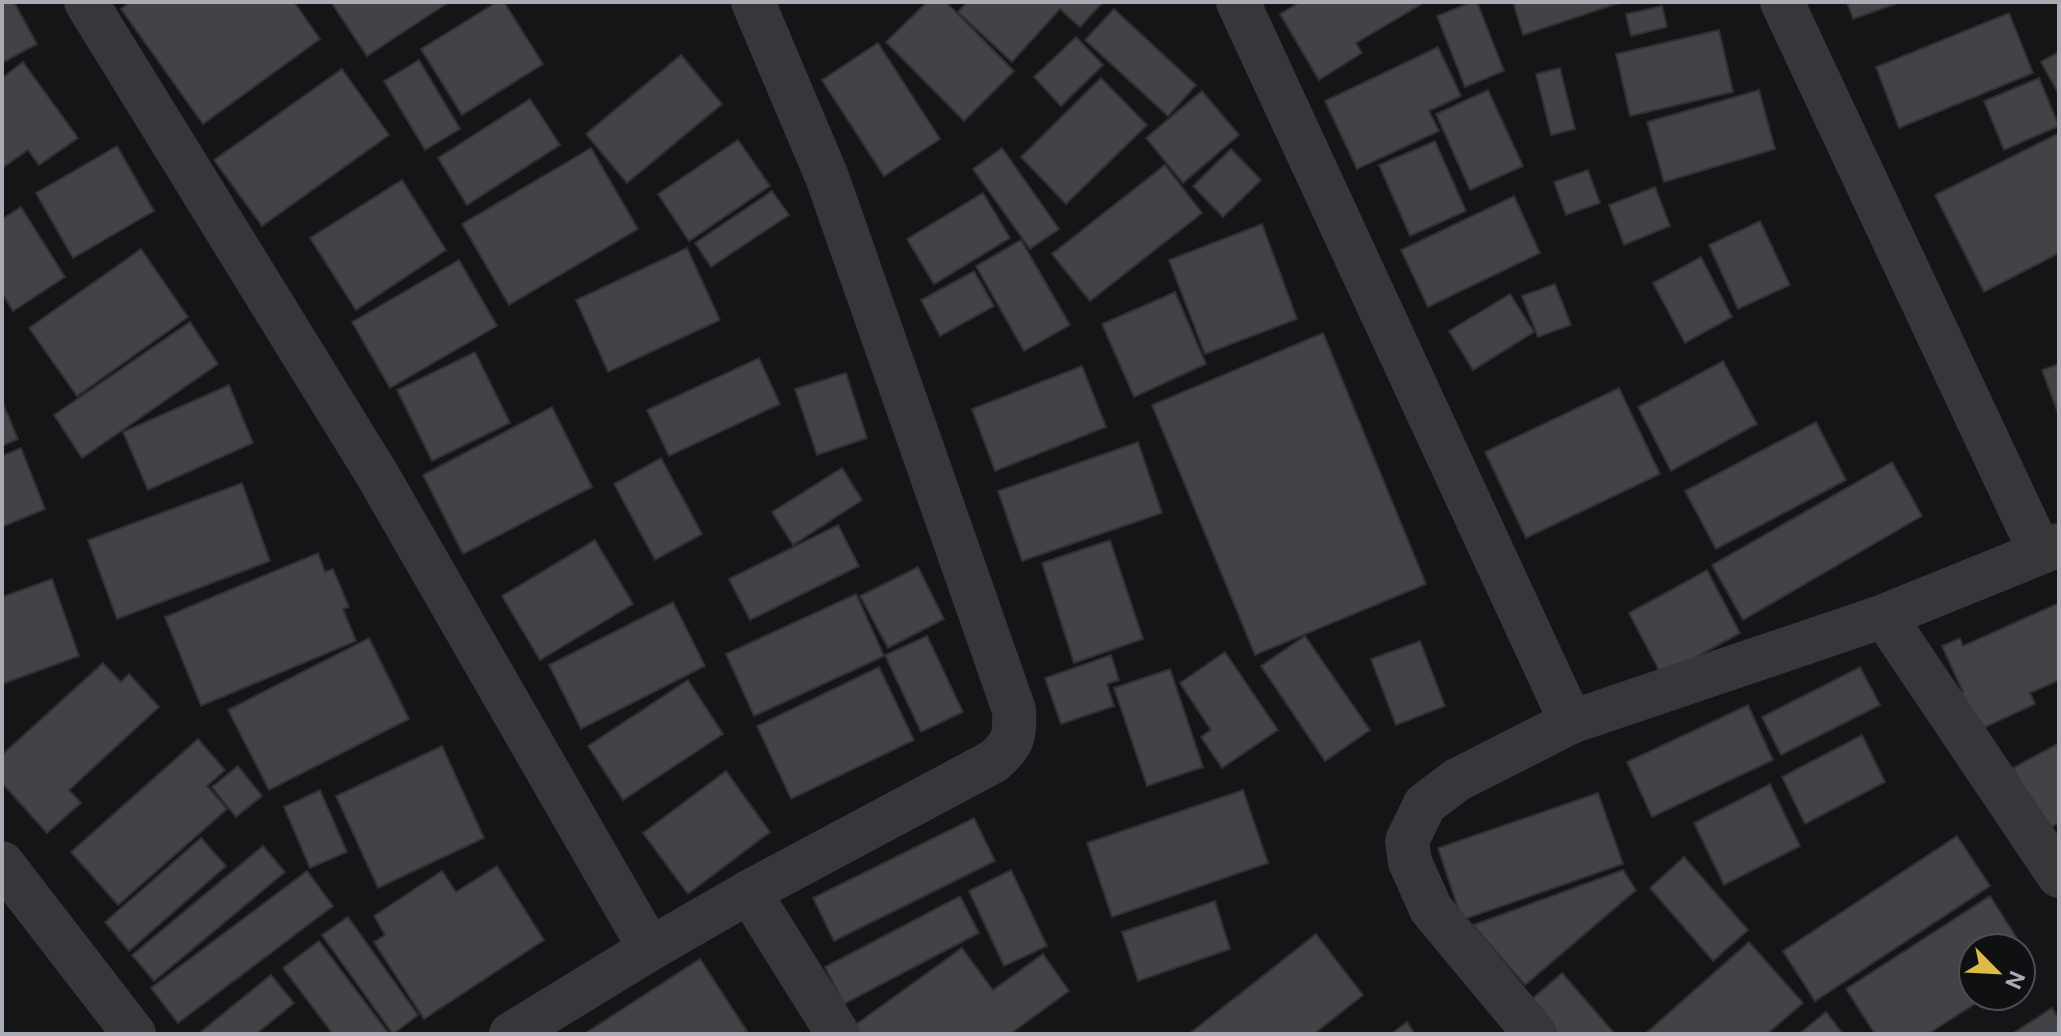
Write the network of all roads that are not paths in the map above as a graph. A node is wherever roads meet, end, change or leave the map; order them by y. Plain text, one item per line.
1 (86, 2) edge
2 (753, 2) edge
3 (1238, 2) edge
4 (1782, 2) edge
5 (2049, 548) edge
6 (1884, 616) junction
7 (1571, 722) junction
8 (2, 863) edge
9 (2059, 876) edge
10 (749, 892) junction
11 (650, 949) junction
12 (134, 1034) edge
13 (511, 1034) edge
14 (838, 1034) edge
15 (1535, 1034) edge

1 - 11 street
2 - 10 street
3 - 7 street
4 - 5 street
5 - 6 street
6 - 7 street
6 - 9 street
7 - 15 street
8 - 12 street
10 - 11 street
10 - 14 street
11 - 13 street

